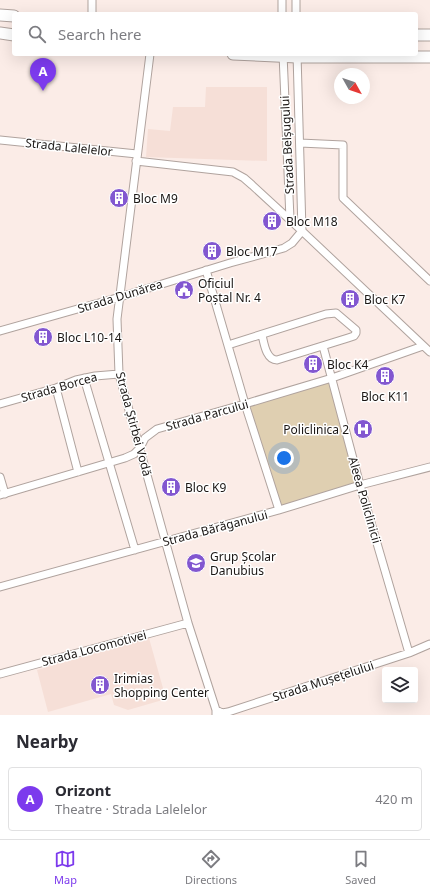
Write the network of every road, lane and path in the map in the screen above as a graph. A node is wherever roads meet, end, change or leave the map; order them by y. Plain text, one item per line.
1 (92, 0) edge
2 (282, 0) edge
3 (296, 0) edge
4 (92, 12) edge
5 (282, 12) edge
6 (296, 12) edge
7 (0, 15) edge
8 (12, 16) edge
9 (0, 33) edge
10 (12, 34) edge
11 (418, 35) edge
12 (430, 35) edge
13 (150, 56) edge
14 (283, 56) edge
15 (297, 56) edge
16 (364, 56) edge
17 (430, 57) edge
18 (0, 140) edge
19 (300, 143) junction
20 (137, 157) junction
21 (290, 219) junction
22 (302, 231) junction
23 (206, 270) junction
24 (430, 280) edge
25 (120, 297) junction
26 (0, 331) edge
27 (262, 335) junction
28 (228, 346) junction
29 (322, 346) junction
30 (423, 346) junction
31 (430, 352) edge
32 (119, 374) junction
33 (84, 378) junction
34 (332, 378) junction
35 (56, 388) junction
36 (0, 404) edge
37 (245, 404) junction
38 (140, 448) junction
39 (109, 463) junction
40 (430, 467) edge
41 (78, 472) junction
42 (0, 477) edge
43 (360, 485) junction
44 (2, 495) edge
45 (279, 510) junction
46 (166, 541) junction
47 (135, 550) junction
48 (0, 587) edge
49 (188, 623) junction
50 (430, 644) edge
51 (410, 653) junction
52 (0, 674) edge
53 (216, 712) edge

1 - 4 street
2 - 5 street
3 - 6 street
7 - 8 main road
9 - 10 main road
11 - 12 main road
13 - 20 street, Strada Știrbei Vodă
14 - 21 street, Strada Belșugului
15 - 19 street, Strada Belșugului
16 - 17 main road
18 - 20 street, Strada Lalelelor
19 - 22 street, Strada Belșugului
19 - 24 street
20 - 21 street, Strada Lalelelor
20 - 25 street, Strada Știrbei Vodă
21 - 22 street
22 - 23 street, Strada Dunărea
22 - 30 street
23 - 25 street, Strada Dunărea
23 - 28 street
25 - 26 street, Strada Dunărea
25 - 32 street, Strada Știrbei Vodă
27 - 28 street
27 - 29 street
27 - 29 street
28 - 37 street
29 - 34 street, Aleea Policlinicii
30 - 31 street
30 - 34 street, Strada Parcului
32 - 33 street, Strada Borcea
32 - 38 street, Strada Știrbei Vodă
33 - 35 street, Strada Borcea
33 - 39 street
34 - 37 street, Strada Parcului
34 - 43 street, Aleea Policlinicii
35 - 36 street, Strada Borcea
35 - 41 street
37 - 38 street, Strada Parcului
37 - 45 street
38 - 39 street, Strada Parcului
38 - 46 street, Strada Știrbei Vodă
39 - 41 street, Strada Parcului
39 - 47 street
40 - 43 street, Strada Bărăganului
41 - 44 street, Strada Parcului
42 - 44 street
43 - 45 street, Strada Bărăganului
43 - 51 street, Aleea Policlinicii
45 - 46 street, Strada Bărăganului
46 - 47 street, Strada Bărăganului
46 - 49 street, Strada Știrbei Vodă
47 - 48 street, Strada Bărăganului
49 - 52 street, Strada Locomotivei
49 - 53 street, Strada Știrbei Vodă
50 - 51 street, Strada Mușețelului
51 - 53 street, Strada Mușețelului

